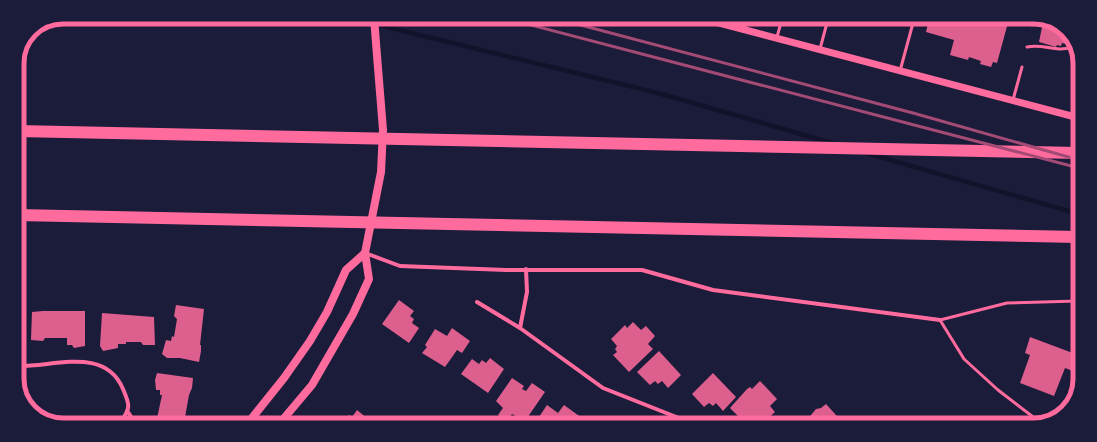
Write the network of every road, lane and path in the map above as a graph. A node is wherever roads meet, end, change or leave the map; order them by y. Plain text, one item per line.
1 (375, 24) edge
2 (724, 24) edge
3 (746, 24) edge
4 (781, 24) edge
5 (827, 24) edge
6 (913, 24) edge
7 (744, 29) junction
8 (777, 38) junction
9 (1027, 46) dead end
10 (1070, 48) edge
11 (820, 49) junction
12 (1022, 67) dead end
13 (900, 70) junction
14 (1012, 101) junction
15 (1073, 116) edge
16 (24, 131) edge
17 (1073, 153) edge
18 (24, 215) edge
19 (1073, 236) edge
20 (365, 253) junction
21 (526, 269) junction
22 (1073, 301) edge
23 (477, 302) dead end
24 (940, 320) junction
25 (520, 328) junction
26 (24, 366) edge
27 (128, 412) junction
28 (124, 418) edge
29 (132, 418) edge
30 (252, 418) edge
31 (284, 418) edge
32 (679, 418) edge
33 (1034, 418) edge

1 - 20 main road
2 - 7 street
3 - 7 lane
4 - 8 lane
5 - 11 lane
6 - 13 lane
7 - 8 street
8 - 11 street
9 - 10 lane
11 - 13 street
12 - 14 lane
13 - 14 street
14 - 15 street
16 - 17 highway
18 - 19 highway
20 - 21 street
20 - 30 main road
20 - 31 main road
21 - 24 street
21 - 25 street
22 - 24 lane
23 - 25 street
24 - 33 lane
25 - 32 street
26 - 27 street
27 - 28 street
27 - 29 street

